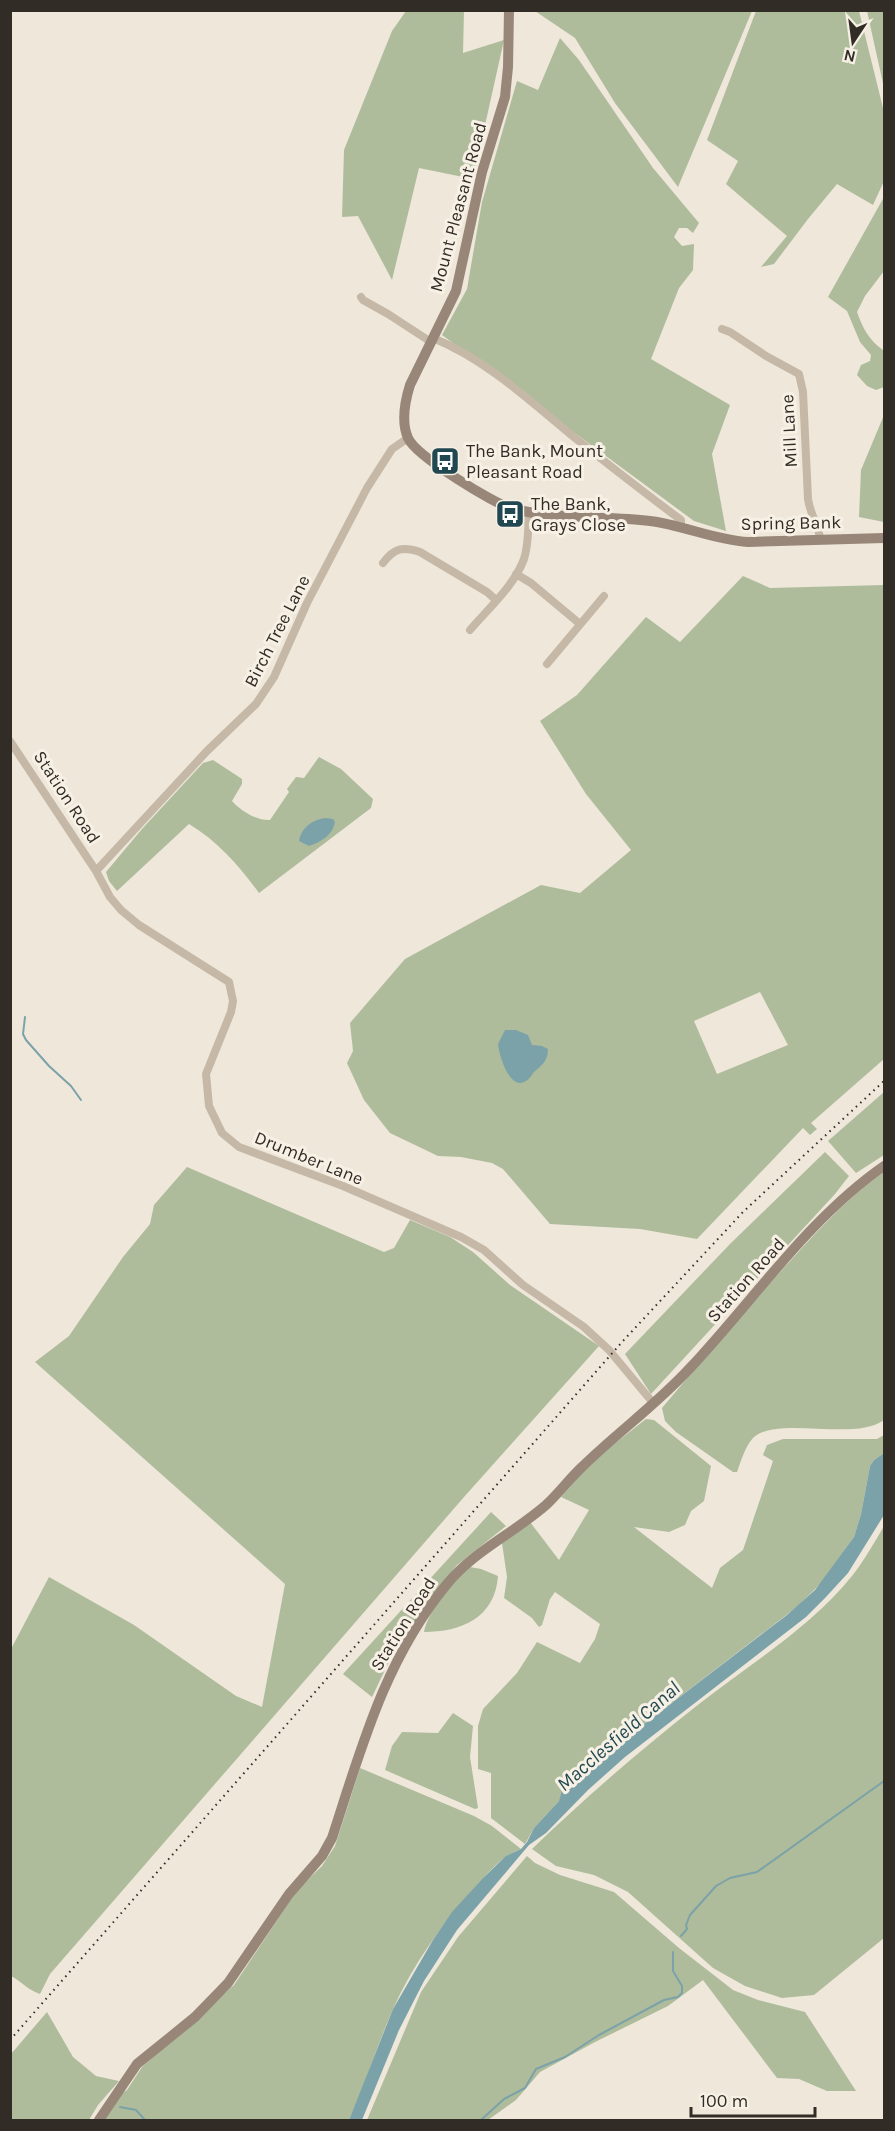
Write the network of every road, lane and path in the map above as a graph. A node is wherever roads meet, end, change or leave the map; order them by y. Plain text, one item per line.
1 (509, 10) edge
2 (361, 297) dead end
3 (722, 329) dead end
4 (432, 340) junction
5 (408, 438) junction
6 (529, 511) junction
7 (681, 527) junction
8 (820, 538) junction
9 (885, 538) edge
10 (382, 563) dead end
11 (516, 574) junction
12 (604, 596) dead end
13 (496, 600) junction
14 (580, 624) junction
15 (470, 630) dead end
16 (547, 664) dead end
17 (10, 741) edge
18 (96, 872) junction
19 (885, 1166) edge
20 (654, 1404) junction
21 (99, 2121) edge

1 - 4 street, Mount Pleasant Road
2 - 4 street
3 - 8 street, Mill Lane
4 - 5 street, Mount Pleasant Road
4 - 7 street
5 - 6 street, Spring Bank
5 - 18 street, Birch Tree Lane
6 - 7 street, Spring Bank
6 - 11 street
7 - 8 street, Spring Bank
8 - 9 street, Spring Bank
10 - 13 street
11 - 13 street
11 - 14 street
12 - 14 street
13 - 15 street
14 - 16 street
17 - 18 street, Station Road
18 - 20 street, Drumber Lane
19 - 20 street, Station Road
20 - 21 street, Station Road

